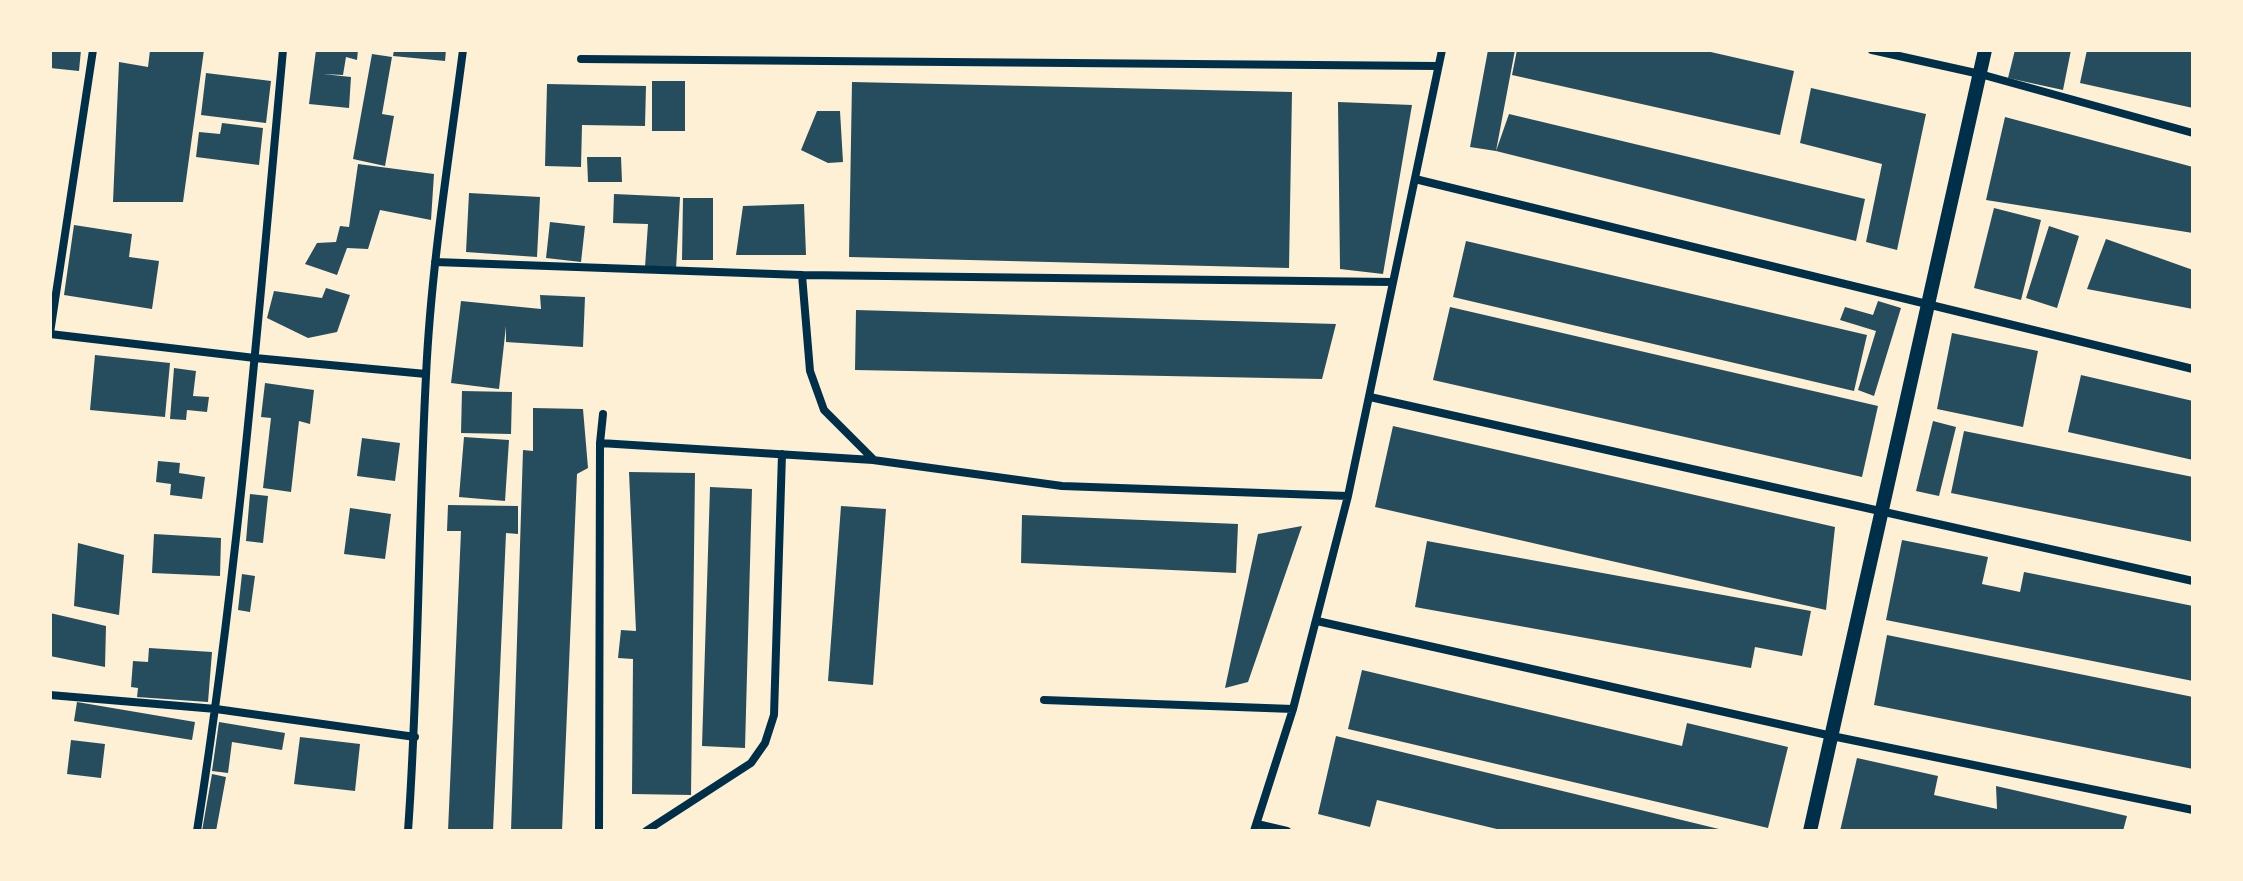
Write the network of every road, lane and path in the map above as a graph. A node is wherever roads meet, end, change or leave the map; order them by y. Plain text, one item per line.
1 (93, 50) edge
2 (283, 50) edge
3 (463, 50) edge
4 (1442, 50) edge
5 (1872, 50) edge
6 (1985, 50) edge
7 (581, 59) dead end
8 (1437, 66) junction
9 (1980, 74) junction
10 (2193, 133) edge
11 (1415, 179) junction
12 (435, 262) junction
13 (802, 275) junction
14 (1392, 282) junction
15 (1928, 304) junction
16 (50, 334) edge
17 (255, 358) junction
18 (2193, 369) edge
19 (426, 374) junction
20 (1370, 397) junction
21 (603, 414) dead end
22 (600, 443) junction
23 (782, 454) junction
24 (873, 460) junction
25 (1348, 496) junction
26 (1882, 511) junction
27 (2193, 581) edge
28 (1317, 621) junction
29 (50, 695) edge
30 (1044, 700) dead end
31 (216, 709) junction
32 (1293, 709) junction
33 (1832, 736) junction
34 (415, 737) junction
35 (2193, 810) edge
36 (1255, 828) edge
37 (197, 831) edge
38 (408, 831) edge
39 (599, 831) edge
40 (646, 831) edge
41 (1287, 831) edge
42 (1810, 831) edge

1 - 16 street
2 - 17 street
3 - 12 street
4 - 8 street
5 - 9 street
6 - 9 street
7 - 8 street
8 - 11 street
9 - 10 street
9 - 15 street
11 - 14 street
11 - 15 street
12 - 13 street
12 - 19 street
13 - 14 street
13 - 24 street
14 - 20 street
15 - 18 street
15 - 26 street
16 - 17 street
17 - 19 street
17 - 31 street
19 - 34 street
20 - 25 street
20 - 26 street
21 - 22 street
22 - 23 street
22 - 39 street
23 - 24 street
23 - 40 street
24 - 25 street
25 - 28 street
26 - 27 street
26 - 33 street
28 - 32 street
28 - 33 street
29 - 31 street
30 - 32 street
31 - 34 street
31 - 37 street
32 - 36 street
33 - 35 street
33 - 42 street
34 - 38 street
36 - 41 street

